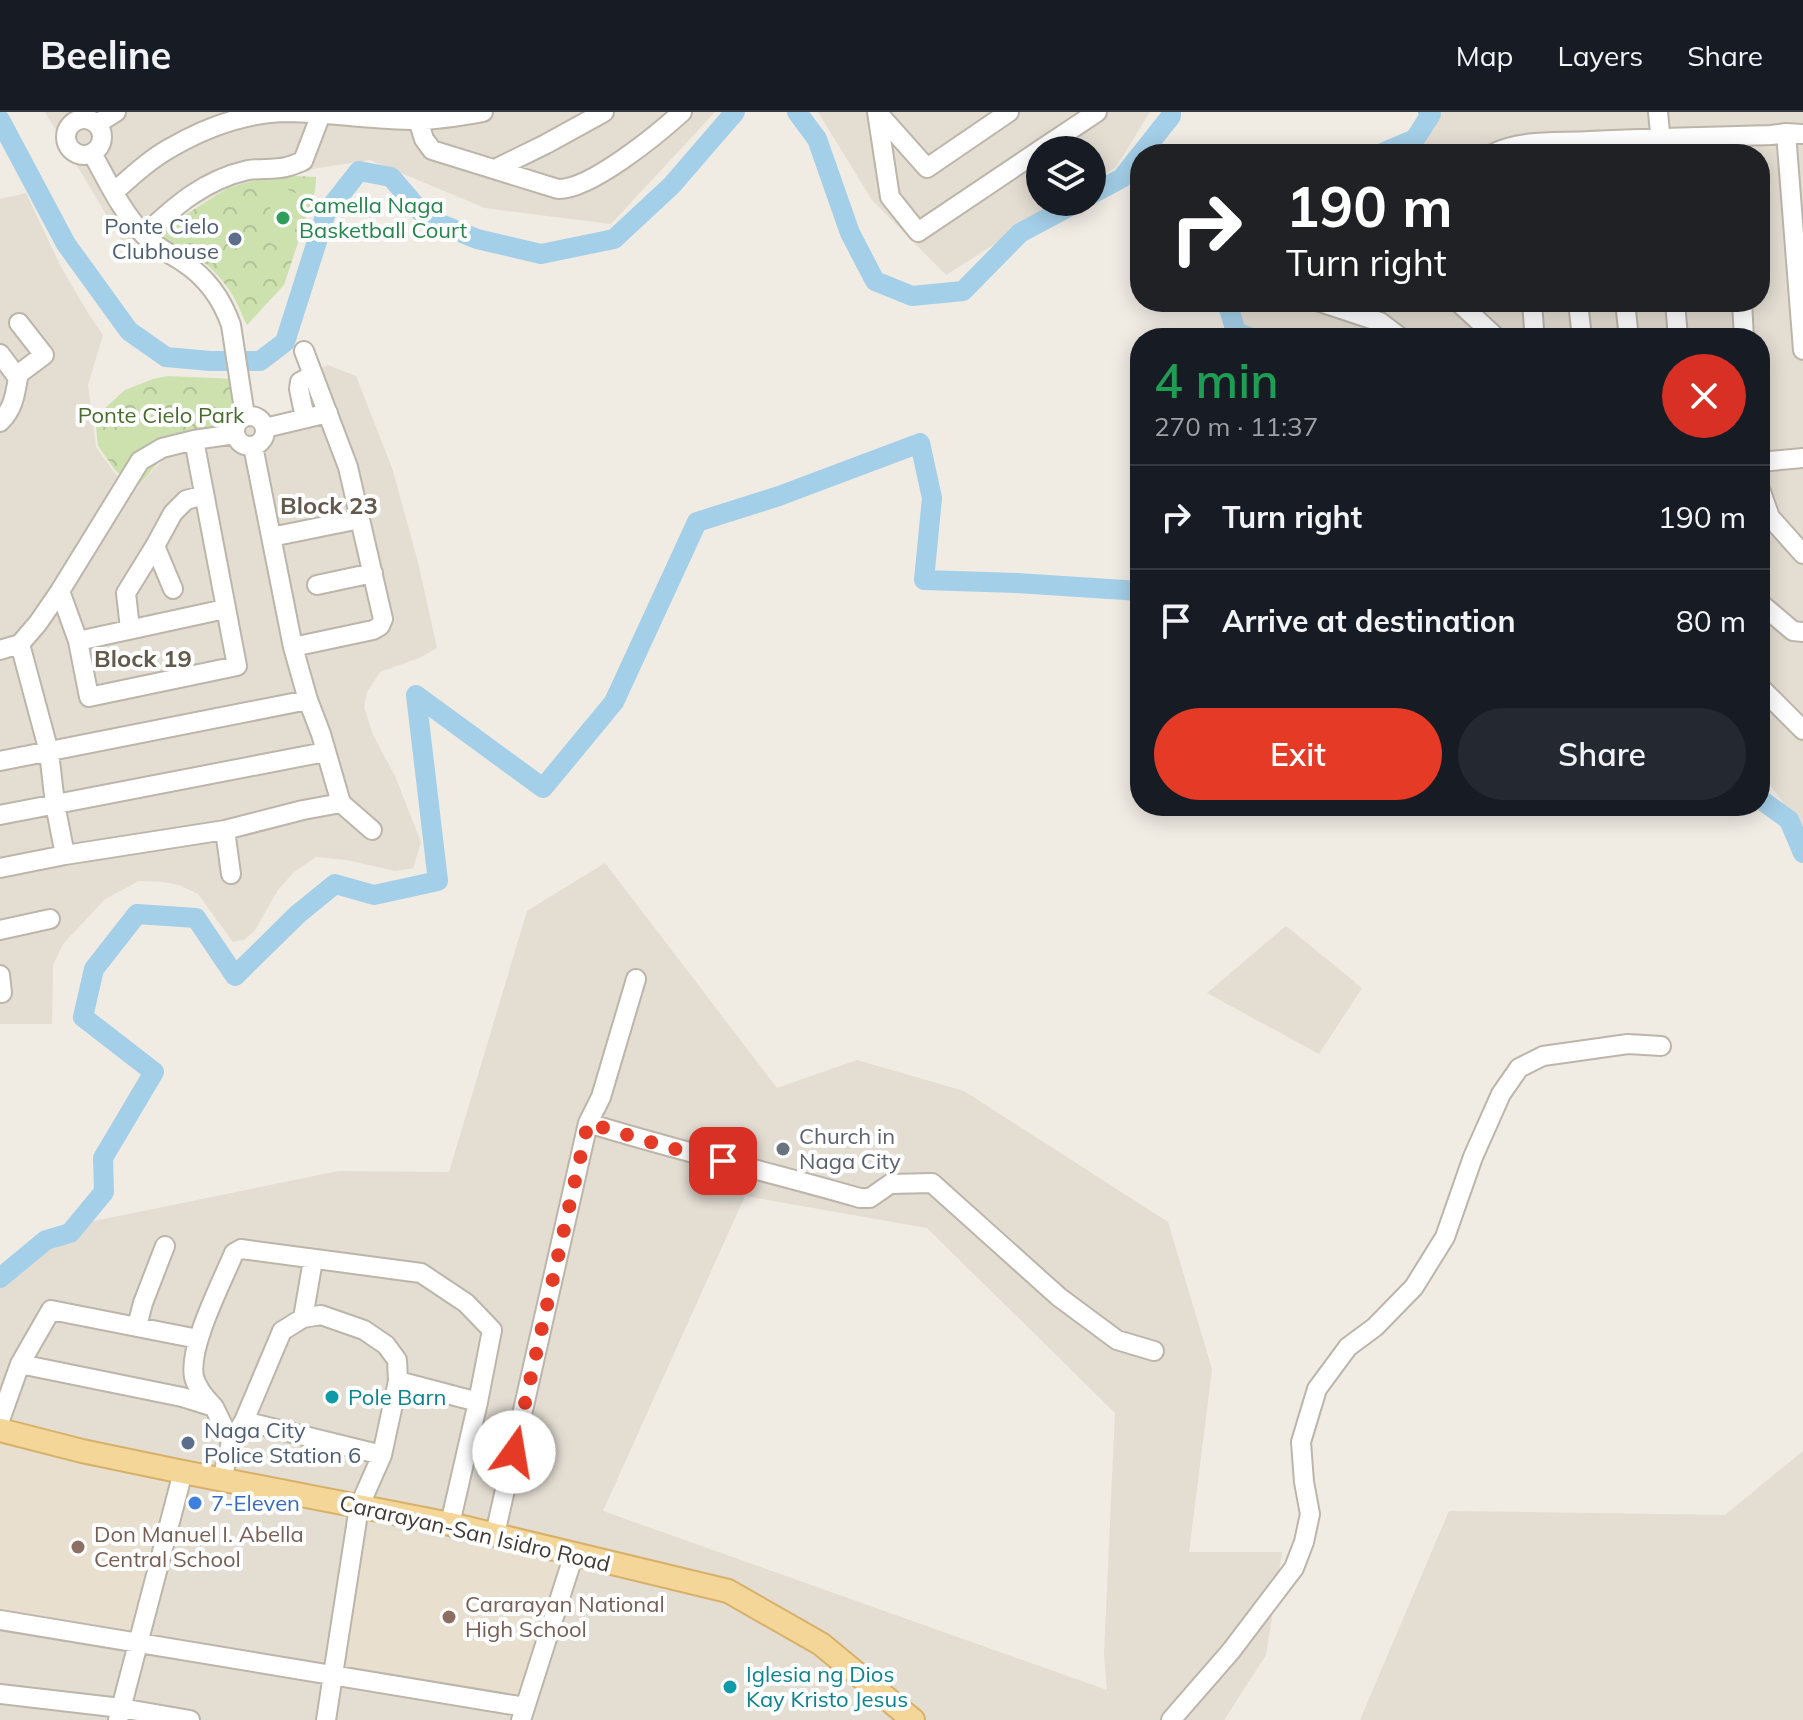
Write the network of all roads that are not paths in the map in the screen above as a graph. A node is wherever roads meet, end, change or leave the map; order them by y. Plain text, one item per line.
1 (116, 112) edge
2 (483, 112) edge
3 (604, 112) edge
4 (682, 112) edge
5 (1009, 112) edge
6 (1097, 112) edge
7 (1658, 112) edge
8 (321, 114) edge
9 (373, 115) edge
10 (418, 120) junction
11 (97, 124) junction
12 (1795, 134) edge
13 (1061, 136) edge
14 (1661, 144) edge
15 (1739, 144) edge
16 (92, 153) junction
17 (1026, 159) edge
18 (495, 169) junction
19 (114, 192) junction
20 (144, 235) junction
21 (1350, 312) edge
22 (19, 323) dead end
23 (1388, 328) edge
24 (1803, 350) edge
25 (304, 351) dead end
26 (0, 354) edge
27 (313, 375) junction
28 (16, 376) junction
29 (328, 413) junction
30 (245, 416) junction
31 (305, 418) junction
32 (0, 422) edge
33 (265, 428) junction
34 (235, 434) junction
35 (194, 440) junction
36 (253, 446) junction
37 (1803, 458) edge
38 (1770, 461) edge
39 (204, 495) junction
40 (1770, 517) edge
41 (360, 519) junction
42 (271, 537) junction
43 (155, 546) junction
44 (1803, 554) edge
45 (373, 573) junction
46 (317, 585) dead end
47 (173, 589) dead end
48 (60, 591) junction
49 (225, 609) junction
50 (1770, 611) edge
51 (130, 629) junction
52 (1803, 632) edge
53 (78, 641) junction
54 (20, 644) junction
55 (293, 647) junction
56 (0, 650) edge
57 (1770, 697) edge
58 (308, 700) junction
59 (1803, 730) edge
60 (49, 752) junction
61 (325, 752) junction
62 (0, 761) edge
63 (341, 803) junction
64 (55, 804) junction
65 (0, 815) edge
66 (225, 830) junction
67 (372, 830) dead end
68 (65, 855) junction
69 (0, 868) edge
70 (231, 874) dead end
71 (50, 919) dead end
72 (0, 930) edge
73 (636, 979) dead end
74 (1661, 1046) dead end
75 (588, 1123) junction
76 (165, 1246) dead end
77 (313, 1260) junction
78 (303, 1318) junction
79 (137, 1326) junction
80 (198, 1339) junction
81 (1154, 1351) dead end
82 (20, 1364) junction
83 (398, 1381) junction
84 (478, 1402) junction
85 (214, 1407) junction
86 (0, 1420) edge
87 (244, 1421) junction
88 (0, 1430) edge
89 (231, 1442) junction
90 (382, 1455) junction
91 (183, 1472) junction
92 (222, 1479) junction
93 (359, 1507) junction
94 (450, 1524) junction
95 (495, 1534) junction
96 (574, 1554) junction
97 (0, 1620) edge
98 (137, 1643) junction
99 (334, 1675) junction
100 (0, 1694) edge
101 (119, 1714) edge
102 (523, 1714) edge
103 (190, 1720) edge
104 (326, 1720) edge
105 (913, 1720) edge
106 (1171, 1720) edge

1 - 11 street
2 - 10 street
3 - 18 street
4 - 18 street
5 - 17 street
6 - 13 street
7 - 14 street
8 - 9 street
8 - 19 street
8 - 20 street
9 - 10 street
10 - 18 street
11 - 16 street
11 - 16 street
12 - 15 street
12 - 24 street
16 - 19 street
19 - 20 street
20 - 30 street
21 - 23 street
22 - 28 street
25 - 27 street
26 - 28 street
27 - 29 street
27 - 31 street
28 - 32 street
29 - 31 street
29 - 41 street
30 - 33 street
30 - 34 street
31 - 33 street
33 - 36 street
34 - 35 street
34 - 36 street
35 - 39 street
35 - 48 street
36 - 42 street
37 - 38 street
39 - 43 street
39 - 49 street
40 - 44 street
41 - 42 street
41 - 45 street
42 - 55 street
43 - 47 street
43 - 51 street
45 - 46 street
45 - 55 street
48 - 53 street
48 - 54 street
49 - 51 street
49 - 53 street
50 - 52 street
51 - 53 street
54 - 56 street
54 - 60 street
55 - 58 street
57 - 59 street
58 - 60 street
58 - 61 street
60 - 62 street
60 - 64 street
61 - 63 street
61 - 64 street
63 - 66 street
63 - 67 street
64 - 65 street
64 - 68 street
66 - 68 street
66 - 70 street
68 - 69 street
71 - 72 street
73 - 75 street
74 - 106 street
75 - 81 street
75 - 95 street
76 - 79 street
77 - 78 street
77 - 80 street
77 - 84 street
78 - 83 street
78 - 87 street
79 - 80 street
79 - 82 street
80 - 85 street
82 - 85 street
82 - 86 street
83 - 84 street
83 - 90 street
84 - 94 street
85 - 89 street
87 - 89 street
87 - 90 street
88 - 91 main road, Cararayan-San Isidro Road
89 - 92 street
90 - 93 street
91 - 92 main road, Cararayan-San Isidro Road
91 - 98 street
92 - 93 main road, Cararayan-San Isidro Road
93 - 94 main road, Cararayan-San Isidro Road
93 - 99 street
94 - 95 main road, Cararayan-San Isidro Road
95 - 96 main road, Cararayan-San Isidro Road
96 - 102 street
96 - 105 main road, Cararayan-San Isidro Road
97 - 98 street
98 - 99 street
98 - 101 street
99 - 102 street
99 - 104 street
100 - 101 street
101 - 103 street

